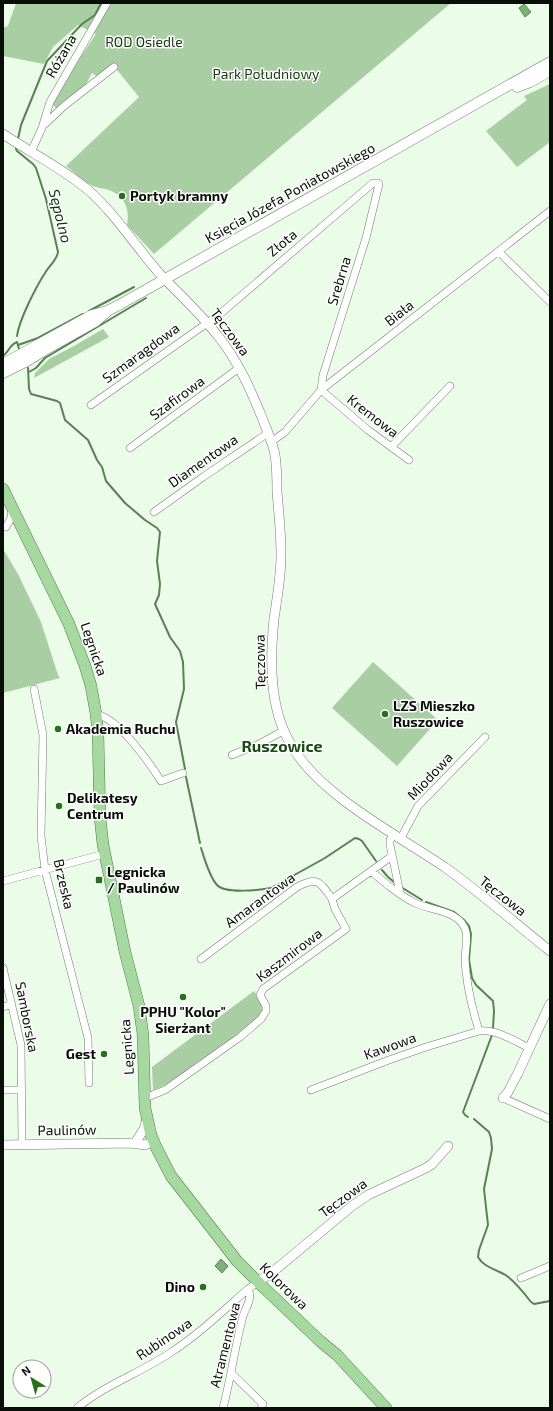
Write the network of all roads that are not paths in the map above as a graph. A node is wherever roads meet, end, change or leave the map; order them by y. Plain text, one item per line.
1 (107, 3) edge
2 (550, 62) edge
3 (114, 67) dead end
4 (550, 71) edge
5 (485, 100) junction
6 (43, 126) junction
7 (3, 134) edge
8 (31, 152) junction
9 (374, 183) joint
10 (550, 211) edge
11 (499, 252) junction
12 (165, 279) junction
13 (550, 302) edge
14 (108, 310) junction
15 (207, 322) junction
16 (3, 364) edge
17 (239, 368) junction
18 (3, 373) edge
19 (450, 386) dead end
20 (321, 390) junction
21 (91, 405) dead end
22 (270, 437) junction
23 (391, 447) junction
24 (130, 448) dead end
25 (409, 460) dead end
26 (3, 489) edge
27 (154, 512) dead end
28 (7, 516) edge
29 (23, 534) junction
30 (34, 689) dead end
31 (96, 714) junction
32 (283, 731) junction
33 (485, 737) dead end
34 (232, 755) dead end
35 (183, 773) dead end
36 (398, 836) junction
37 (101, 855) junction
38 (392, 856) junction
39 (45, 870) junction
40 (371, 871) junction
41 (3, 881) edge
42 (400, 893) junction
43 (332, 899) junction
44 (550, 950) edge
45 (201, 959) dead end
46 (3, 968) edge
47 (12, 1004) junction
48 (550, 1004) edge
49 (3, 1006) edge
50 (479, 1031) junction
51 (529, 1048) junction
52 (89, 1082) dead end
53 (3, 1090) edge
54 (22, 1090) junction
55 (311, 1090) dead end
56 (145, 1098) junction
57 (503, 1098) joint
58 (147, 1119) junction
59 (550, 1119) edge
60 (134, 1141) junction
61 (154, 1141) junction
62 (22, 1144) junction
63 (3, 1145) edge
64 (448, 1146) dead end
65 (550, 1266) edge
66 (521, 1278) dead end
67 (261, 1280) junction
68 (248, 1289) junction
69 (231, 1374) junction
70 (78, 1408) edge
71 (223, 1408) edge
72 (261, 1408) edge
73 (386, 1408) edge

1 - 6 street, Różana
2 - 5 main road, Księcia Józefa Poniatowskiego
3 - 6 street, Różana
4 - 5 main road, Księcia Józefa Poniatowskiego
5 - 12 main road, Księcia Józefa Poniatowskiego
6 - 8 street, Różana
7 - 8 street, Tęczowa
8 - 12 street, Tęczowa
9 - 15 street, Złota
9 - 20 street, Srebrna
10 - 11 street, Biała
11 - 13 street
11 - 20 street, Biała
12 - 14 main road, Księcia Józefa Poniatowskiego
12 - 15 street, Tęczowa
14 - 16 main road, Księcia Józefa Poniatowskiego
14 - 18 main road, Księcia Józefa Poniatowskiego
15 - 17 street, Tęczowa
15 - 21 street, Szmaragdowa
17 - 22 street, Tęczowa
17 - 24 street, Szafirowa
19 - 23 street
20 - 22 street, Biała
20 - 23 street, Kremowa
22 - 27 street, Diamentowa
22 - 32 street, Tęczowa
23 - 25 street, Kremowa
26 - 28 main road, Legnicka
28 - 29 main road, Legnicka
28 - 29 street
29 - 31 main road, Legnicka
30 - 39 street, Brzeska
31 - 35 street
31 - 37 main road, Legnicka
32 - 34 street
32 - 36 street, Tęczowa
33 - 36 street, Miodowa
36 - 38 street
36 - 44 street, Tęczowa
37 - 39 street
37 - 56 main road, Legnicka
38 - 40 street
38 - 42 street
39 - 41 street
39 - 52 street, Brzeska
40 - 42 street
40 - 43 street
42 - 50 street
43 - 45 street, Amarantowa
43 - 56 street, Kaszmirowa
46 - 47 street, Samborska
47 - 49 street
47 - 54 street, Samborska
48 - 51 street
50 - 51 street
50 - 55 street, Kawowa
51 - 57 street
53 - 54 street
54 - 62 street, Samborska
56 - 58 main road, Legnicka
57 - 59 street
58 - 60 street
58 - 61 main road, Legnicka
60 - 61 street, Paulinów
60 - 62 street, Paulinów
61 - 67 main road, Kolorowa
62 - 63 street, Paulinów
64 - 67 street, Tęczowa
65 - 66 street
67 - 68 street, Rubinowa
67 - 73 main road, Kolorowa
68 - 69 street, Atramentowa
68 - 70 street, Rubinowa
69 - 71 street, Atramentowa
69 - 72 street

